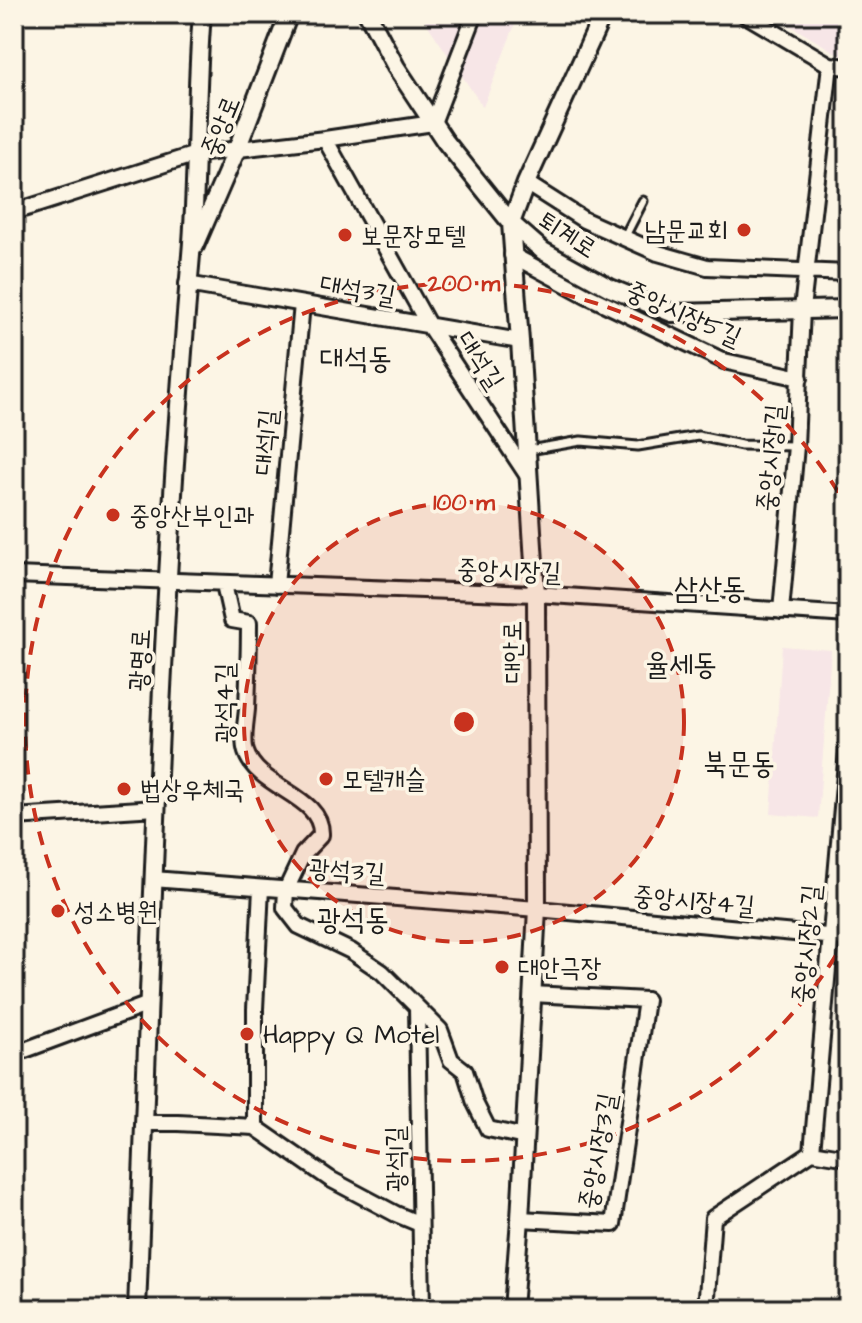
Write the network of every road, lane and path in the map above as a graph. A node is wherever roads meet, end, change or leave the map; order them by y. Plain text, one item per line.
1 (202, 14) edge
2 (289, 14) edge
3 (368, 14) edge
4 (475, 14) edge
5 (603, 14) edge
6 (744, 14) edge
7 (830, 65) junction
8 (848, 67) edge
9 (433, 123) junction
10 (325, 139) junction
11 (237, 149) junction
12 (196, 154) junction
13 (526, 183) junction
14 (643, 201) dead end
15 (14, 212) edge
16 (511, 223) junction
17 (624, 238) junction
18 (191, 254) junction
19 (512, 255) junction
20 (805, 271) junction
21 (848, 273) edge
22 (187, 284) junction
23 (302, 304) junction
24 (802, 309) junction
25 (848, 309) edge
26 (429, 326) junction
27 (520, 341) junction
28 (800, 378) junction
29 (796, 446) junction
30 (526, 450) junction
31 (530, 480) junction
32 (14, 575) edge
33 (167, 582) junction
34 (224, 584) junction
35 (276, 585) junction
36 (536, 594) junction
37 (781, 611) junction
38 (848, 615) edge
39 (848, 739) edge
40 (156, 808) junction
41 (14, 817) edge
42 (153, 879) junction
43 (261, 888) junction
44 (286, 890) junction
45 (537, 909) junction
46 (831, 936) junction
47 (848, 938) edge
48 (532, 994) junction
49 (149, 1004) junction
50 (417, 1007) junction
51 (14, 1054) edge
52 (144, 1123) junction
53 (255, 1127) junction
54 (525, 1137) junction
55 (812, 1152) junction
56 (848, 1158) edge
57 (520, 1219) junction
58 (420, 1224) junction
59 (137, 1309) edge
60 (422, 1309) edge
61 (513, 1309) edge
62 (706, 1309) edge

1 - 12 street, 광명로
2 - 11 street, 중앙로
3 - 9 street, 퇴계로
4 - 9 street
5 - 13 street, 대안로
6 - 7 street
7 - 8 street
7 - 20 street, 중앙시장1길
9 - 10 street
9 - 16 street, 퇴계로
10 - 11 street
10 - 26 street, 대석길
11 - 12 street
11 - 18 street, 중앙로
12 - 15 street
12 - 18 street, 광명로
13 - 16 street, 대안로
13 - 17 street
14 - 17 lane
16 - 19 street, 대안로
16 - 24 street, 퇴계로
17 - 20 street
18 - 22 street, 광명로
19 - 27 street, 대안로
19 - 28 street, 중앙시장5길
20 - 21 street
20 - 24 street, 중앙시장1길
22 - 23 street, 대석3길
22 - 33 street, 광명로
23 - 26 street, 대석3길
23 - 35 street, 대석1길
24 - 25 street, 퇴계로
24 - 28 street, 중앙시장1길
26 - 27 street, 대석3길
26 - 31 street, 대석길
27 - 30 street, 대안로
28 - 29 street, 중앙시장1길
29 - 30 lane
29 - 37 street, 중앙시장1길
30 - 31 street, 대안로
31 - 36 street, 대안로
32 - 33 street, 중앙시장길
33 - 34 street, 중앙시장길
33 - 40 street, 광명로
34 - 35 street, 중앙시장길
34 - 44 street, 광석4길
35 - 36 street, 중앙시장길
36 - 37 street, 중앙시장길
36 - 45 street, 대안로
37 - 38 street, 중앙시장길
39 - 46 street, 중앙시장2길
40 - 41 street
40 - 42 street, 광명로
42 - 43 street, 광석3길
42 - 49 street, 광명로
43 - 44 street, 광석3길
43 - 53 street
44 - 45 street, 광석3길
44 - 50 street
45 - 46 street, 중앙시장4길
45 - 48 street, 대안로
46 - 47 street, 중앙시장4길
46 - 55 street, 중앙시장2길
48 - 54 street, 대안로
48 - 57 street, 중앙시장3길
49 - 51 street
49 - 52 street, 광명로
50 - 54 street
50 - 58 street, 광석1길
52 - 53 street
52 - 59 street, 광명로
53 - 58 street
54 - 57 street, 대안로
55 - 56 street
55 - 62 street
57 - 61 street, 대안로
58 - 60 street, 광석1길

